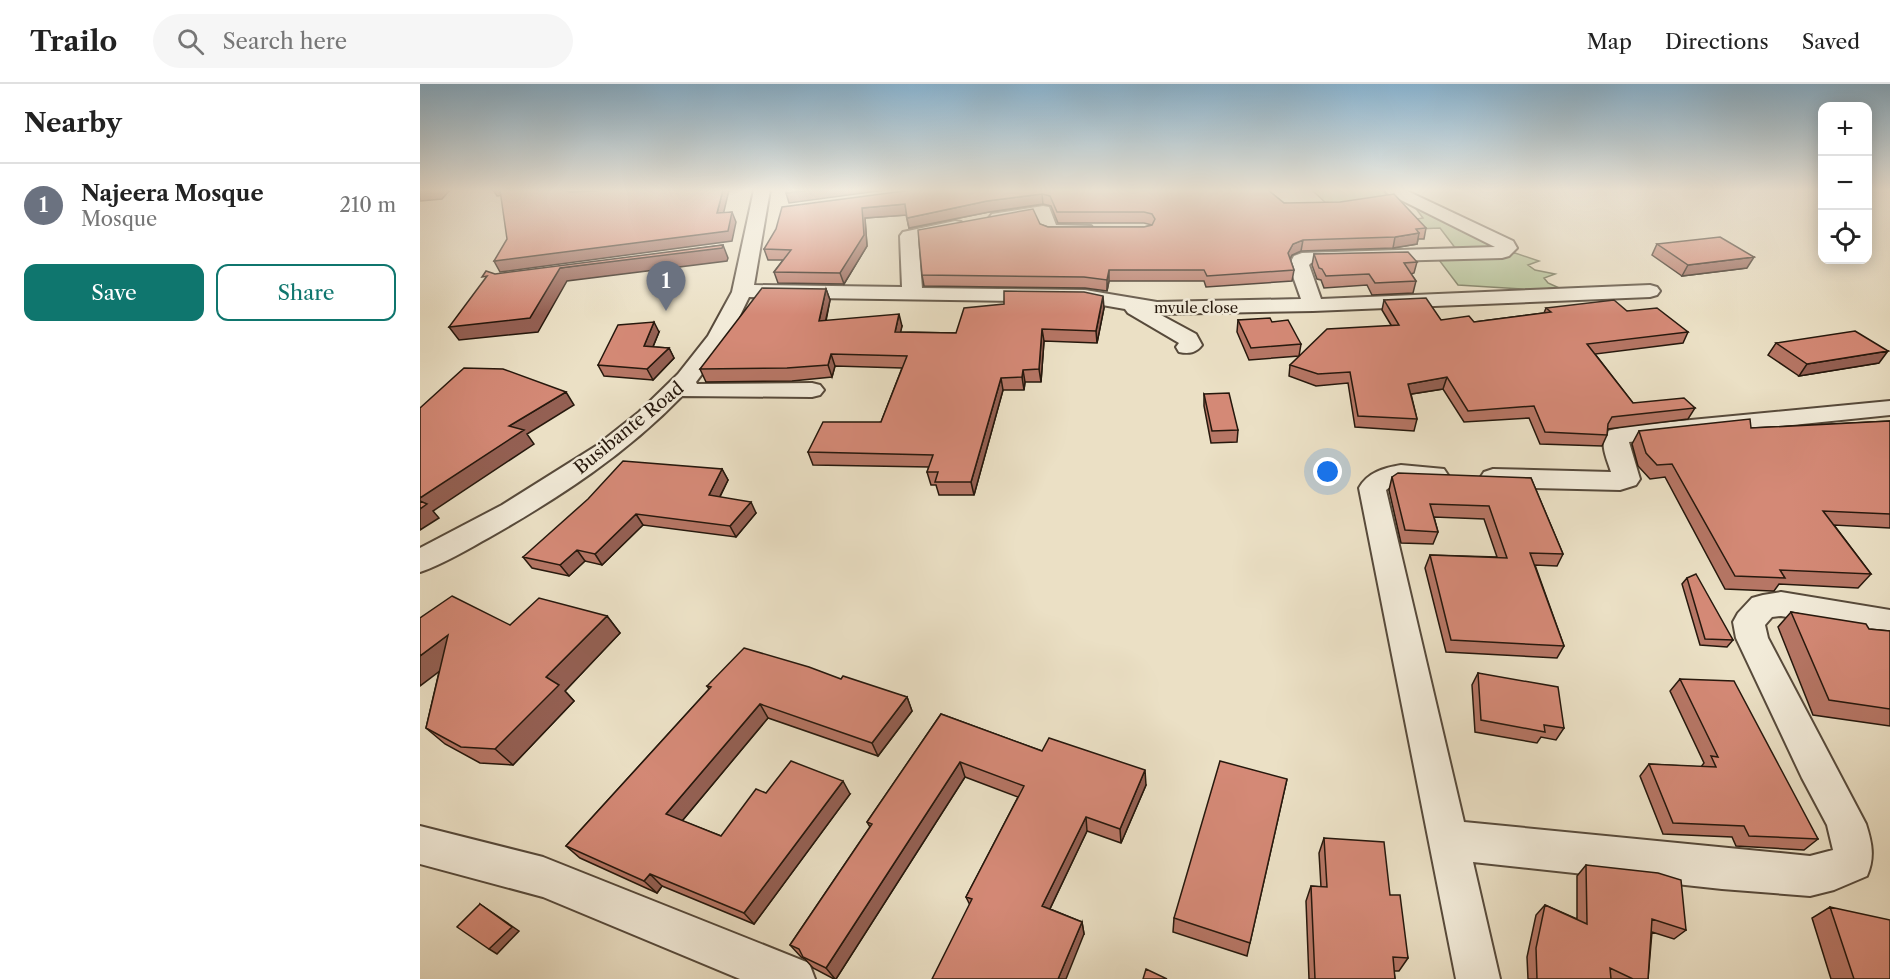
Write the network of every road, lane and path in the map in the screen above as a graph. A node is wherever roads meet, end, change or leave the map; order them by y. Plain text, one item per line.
1 (760, 232) edge
2 (929, 232) edge
3 (1479, 232) edge
4 (752, 247) junction
5 (728, 250) dead end
6 (743, 291) junction
7 (1650, 291) dead end
8 (912, 294) junction
9 (1128, 305) junction
10 (1313, 305) junction
11 (1187, 347) dead end
12 (685, 383) junction
13 (812, 390) dead end
14 (1890, 408) edge
15 (420, 561) edge
16 (1890, 622) edge
17 (1449, 840) junction
18 (420, 845) edge
19 (794, 979) edge
20 (1478, 979) edge

1 - 4 street, Busibante Road
2 - 8 street
3 - 10 street
4 - 5 street
4 - 6 street, Busibante Road
6 - 8 street, mvule close
6 - 12 street, Busibante Road
7 - 10 street, mvule close
8 - 9 street, mvule close
9 - 10 street, mvule close
9 - 11 street
12 - 13 street
12 - 15 street, Busibante Road
14 - 17 street
16 - 17 street
17 - 20 street
18 - 19 street

